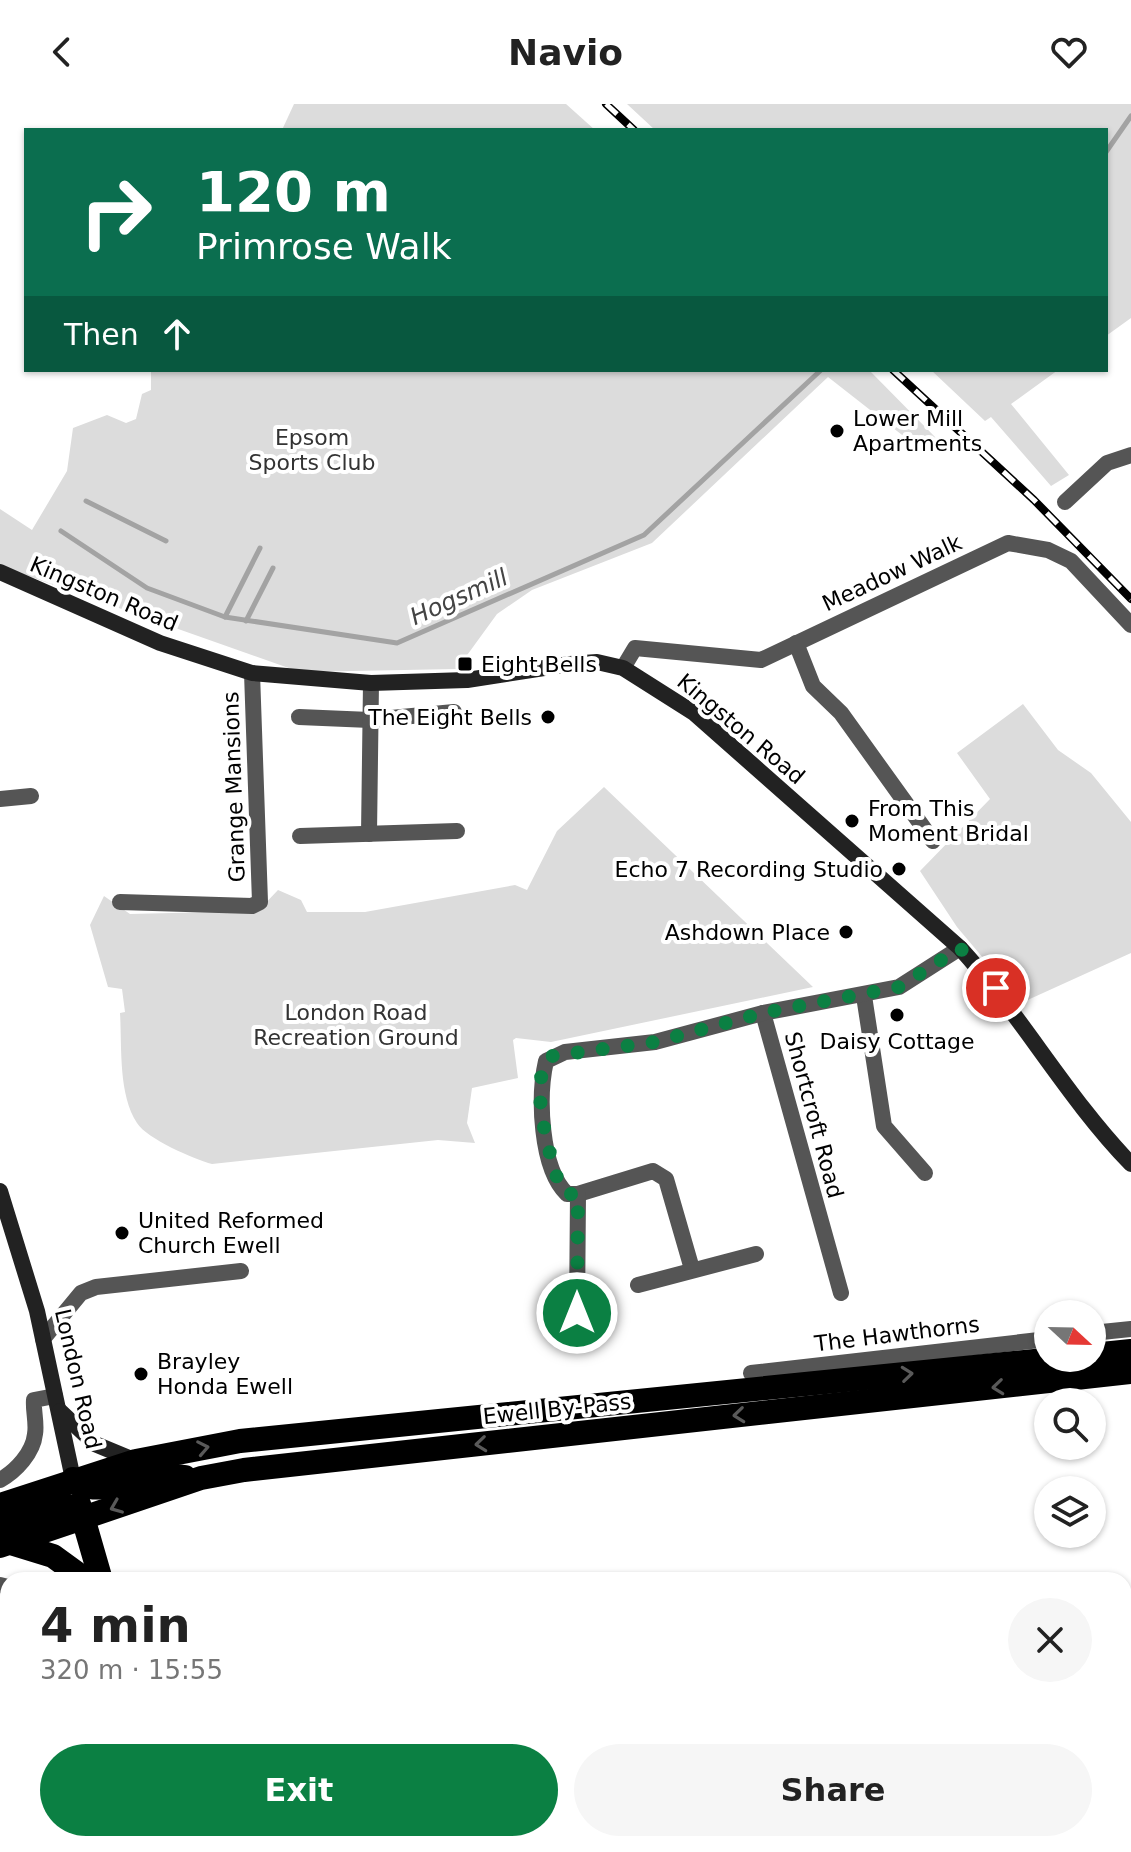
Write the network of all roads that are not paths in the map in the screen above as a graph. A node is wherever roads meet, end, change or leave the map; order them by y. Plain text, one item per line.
1 (1131, 455) edge
2 (1065, 502) dead end
3 (0, 572) edge
4 (1131, 625) edge
5 (796, 643) junction
6 (623, 668) junction
7 (252, 673) junction
8 (371, 683) junction
9 (454, 712) dead end
10 (299, 717) dead end
11 (370, 720) junction
12 (31, 796) dead end
13 (0, 799) edge
14 (457, 831) dead end
15 (369, 834) junction
16 (300, 836) dead end
17 (933, 841) dead end
18 (120, 902) dead end
19 (960, 948) junction
20 (864, 996) junction
21 (763, 1013) junction
22 (1129, 1158) edge
23 (925, 1173) dead end
24 (0, 1191) edge
25 (578, 1194) junction
26 (756, 1254) dead end
27 (692, 1269) junction
28 (241, 1271) dead end
29 (638, 1285) dead end
30 (841, 1293) dead end
31 (577, 1313) dead end
32 (1131, 1329) edge
33 (1106, 1332) edge
34 (43, 1339) junction
35 (1034, 1341) edge
36 (1131, 1351) edge
37 (1106, 1354) edge
38 (1034, 1361) edge
39 (1131, 1372) edge
40 (751, 1373) dead end
41 (57, 1403) junction
42 (136, 1461) junction
43 (73, 1479) junction
44 (198, 1479) junction
45 (0, 1480) edge
46 (0, 1505) edge
47 (83, 1521) junction
48 (5, 1538) edge
49 (75, 1572) edge
50 (99, 1572) edge

1 - 2 street
3 - 7 street, Kingston Road
4 - 5 street, Meadow Walk
5 - 6 street, Meadow Walk
5 - 17 street
6 - 8 street, Kingston Road
6 - 19 street, Kingston Road
7 - 8 street, Kingston Road
7 - 18 street, Grange Mansions
8 - 11 street
9 - 11 street
10 - 11 street
11 - 15 street
12 - 13 street
14 - 15 street
15 - 16 street
19 - 20 street, Shortcroft Road
19 - 22 street, Kingston Road
20 - 21 street, Shortcroft Road
20 - 23 street
21 - 25 street
21 - 30 street, Shortcroft Road
24 - 34 street, London Road
25 - 27 street
25 - 31 street
26 - 27 street
27 - 29 street
28 - 34 street
32 - 33 street
34 - 41 street, London Road
35 - 40 street, The Hawthorns
36 - 37 highway
42 -> 38 highway, Ewell By-Pass
39 -> 44 highway, Ewell By-Pass
41 - 42 street
41 - 43 street, London Road
41 - 45 street
42 - 43 highway, Ewell By-Pass
43 - 44 highway
43 - 46 highway, Ewell By-Pass
43 - 47 highway, London Road
44 -> 47 highway, Ewell By-Pass
47 - 48 highway, Ewell By-Pass
47 - 50 highway, London Road
48 - 49 highway

